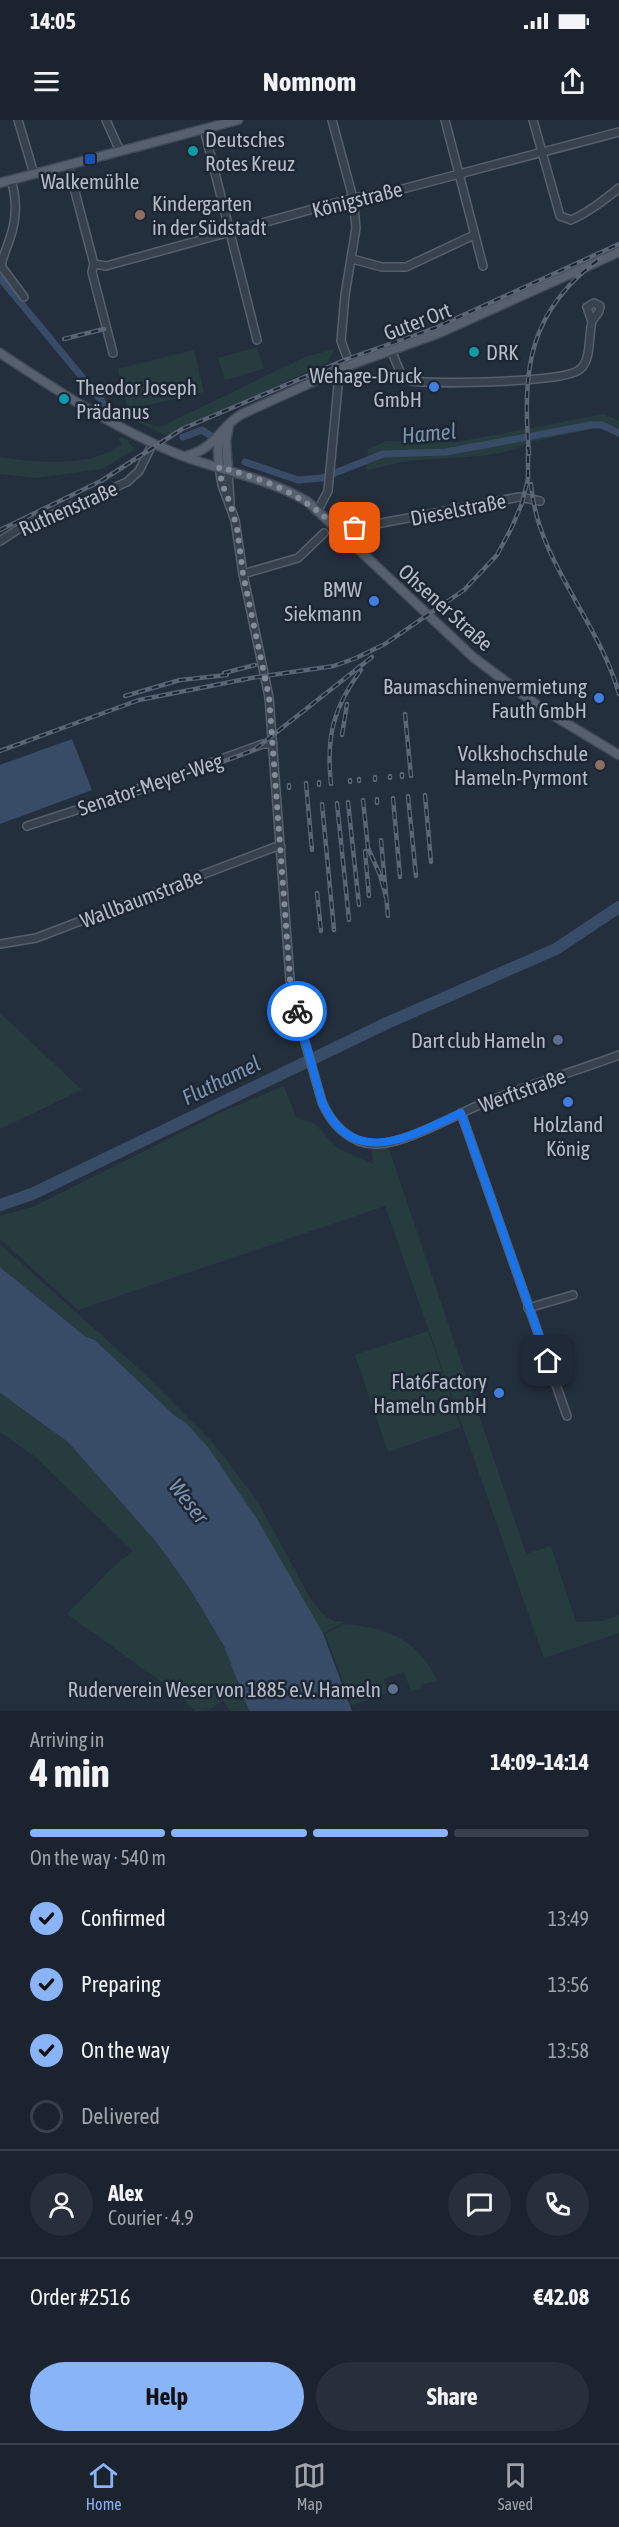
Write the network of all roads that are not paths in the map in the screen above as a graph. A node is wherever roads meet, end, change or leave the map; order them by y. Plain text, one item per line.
1 (18, 120) edge
2 (106, 120) edge
3 (238, 120) edge
4 (332, 120) edge
5 (445, 120) edge
6 (533, 120) edge
7 (204, 129) junction
8 (619, 132) edge
9 (120, 151) junction
10 (541, 152) junction
11 (68, 165) junction
12 (34, 174) junction
13 (459, 174) junction
14 (11, 180) junction
15 (0, 183) edge
16 (619, 188) edge
17 (353, 198) junction
18 (232, 232) junction
19 (474, 235) junction
20 (619, 252) edge
21 (352, 258) junction
22 (94, 264) junction
23 (483, 267) dead end
24 (24, 297) dead end
25 (592, 322) dead end
26 (257, 340) dead end
27 (391, 350) junction
28 (113, 352) dead end
29 (0, 353) edge
30 (350, 365) junction
31 (338, 386) dead end
32 (229, 424) junction
33 (219, 435) junction
34 (153, 443) junction
35 (186, 457) junction
36 (224, 468) junction
37 (540, 501) dead end
38 (318, 510) junction
39 (324, 533) dead end
40 (343, 534) junction
41 (0, 541) edge
42 (243, 574) junction
43 (273, 744) junction
44 (619, 755) edge
45 (27, 826) dead end
46 (281, 847) junction
47 (0, 944) edge
48 (619, 1055) edge
49 (461, 1113) junction
50 (573, 1295) dead end
51 (528, 1308) junction
52 (567, 1416) dead end

1 - 12 street
2 - 9 street
3 - 7 main road
4 - 17 street
5 - 13 street
6 - 10 street
7 - 9 main road
7 - 18 street
8 - 10 street, Königstraße
9 - 11 main road
10 - 13 street, Königstraße
10 - 16 street
11 - 12 main road
11 - 22 street
12 - 14 main road
13 - 17 street, Königstraße
13 - 19 street
14 - 15 main road
14 - 24 street
17 - 18 street, Königstraße
17 - 21 street
18 - 22 street, Königstraße
18 - 26 street
19 - 21 street
19 - 23 street
20 - 27 main road, Guter Ort
21 - 30 street
22 - 28 street
25 - 27 street
27 - 30 main road, Guter Ort
29 - 34 main road, Ohsener Straße
30 - 32 main road, Guter Ort
31 - 38 street
32 - 33 main road, Guter Ort
32 - 36 main road
33 - 35 main road, Guter Ort
33 - 36 main road
34 - 35 main road, Ohsener Straße
34 - 41 street, Ruthenstraße
35 - 36 main road, Ohsener Straße
36 - 38 main road, Ohsener Straße
36 - 42 street
37 - 40 street, Dieselstraße
38 - 40 main road, Ohsener Straße
39 - 42 street
40 - 44 main road, Ohsener Straße
42 - 43 street
43 - 45 street, Senator-Meyer-Weg
43 - 46 street
46 - 47 street, Wallbaumstraße
46 - 49 street, Werftstraße
48 - 49 street, Werftstraße
49 - 51 street
50 - 51 street
51 - 52 street

